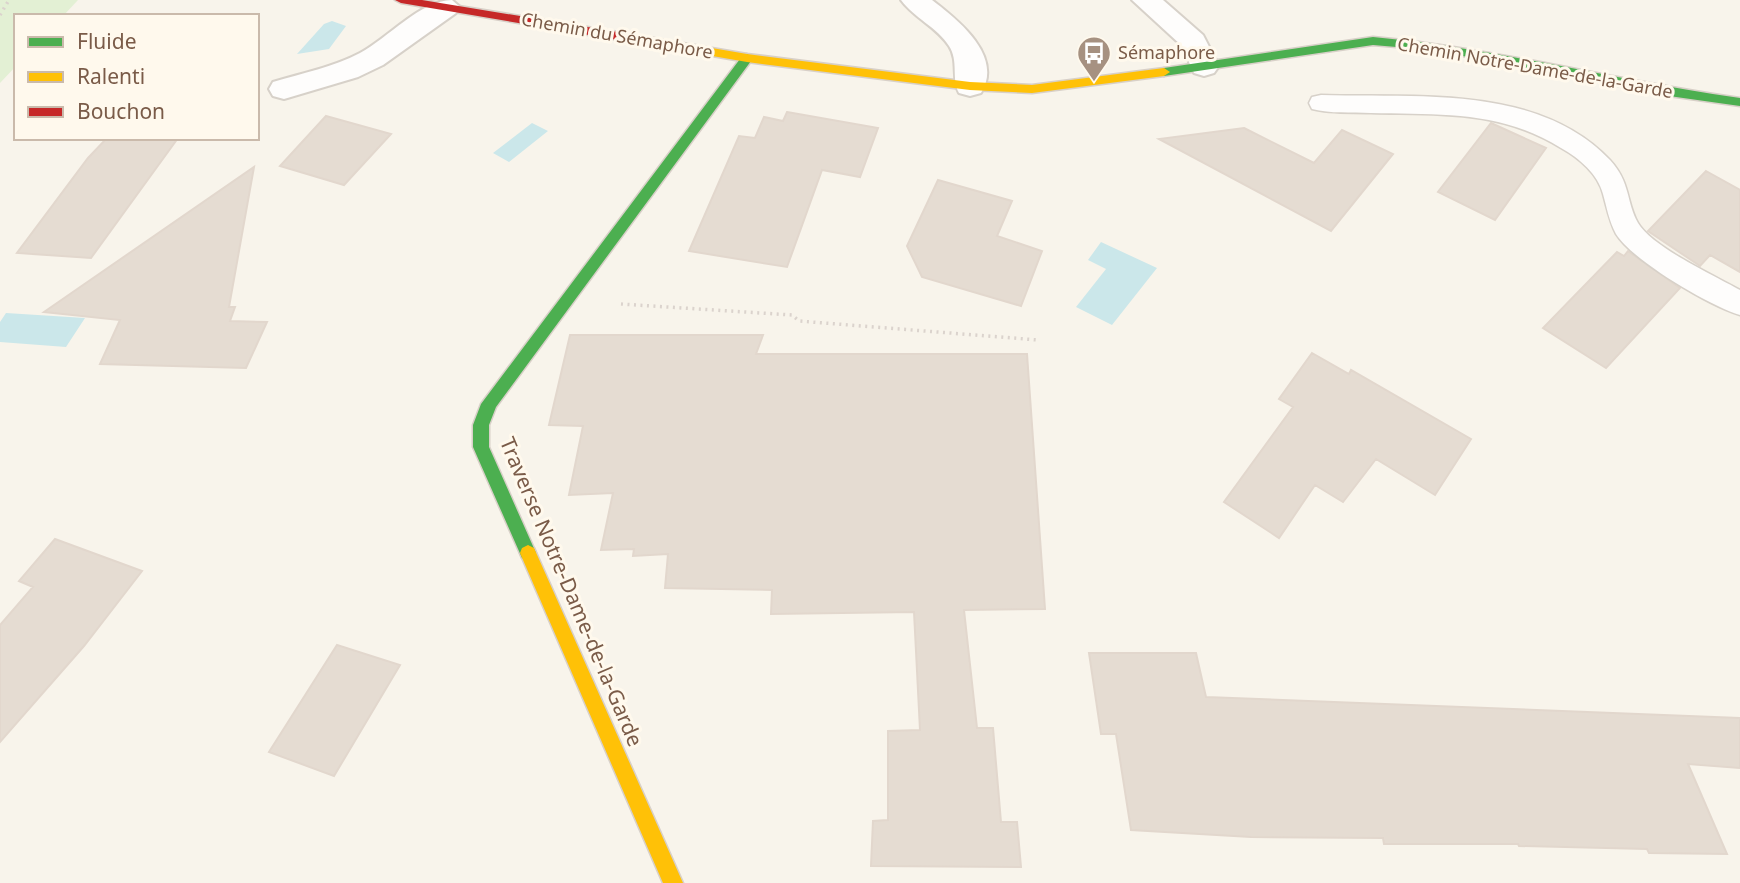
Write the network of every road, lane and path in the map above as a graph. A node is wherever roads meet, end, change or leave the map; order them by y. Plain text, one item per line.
1 (9, 0) edge
2 (401, 0) edge
3 (915, 0) edge
4 (1146, 0) edge
5 (446, 7) junction
6 (0, 15) edge
7 (747, 58) junction
8 (1205, 66) junction
9 (970, 86) junction
10 (284, 89) dead end
11 (1740, 102) edge
12 (1321, 103) dead end
13 (568, 300) junction
14 (1740, 304) edge
15 (1038, 340) dead end
16 (673, 883) edge

1 - 6 path
2 - 5 street, Chemin du Sémaphore
3 - 9 street
4 - 8 street
5 - 7 street, Chemin du Sémaphore
5 - 10 street
7 - 9 street, Chemin Notre-Dame-de-la-Garde
7 - 13 street, Traverse Notre-Dame-de-la-Garde
8 - 9 street, Chemin Notre-Dame-de-la-Garde
8 - 11 street, Chemin Notre-Dame-de-la-Garde
12 - 14 lane
13 - 15 path
13 - 16 street, Traverse Notre-Dame-de-la-Garde

